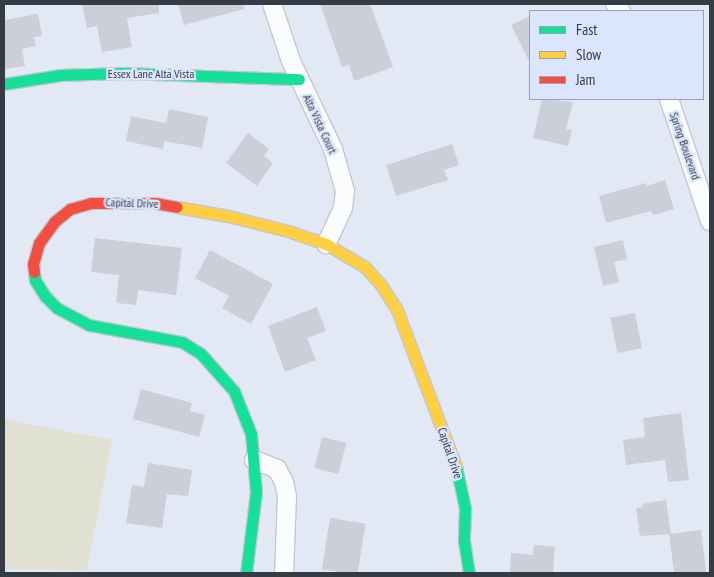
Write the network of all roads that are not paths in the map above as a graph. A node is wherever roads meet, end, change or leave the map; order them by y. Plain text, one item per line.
1 (272, 4) edge
2 (299, 79) junction
3 (4, 84) edge
4 (668, 100) edge
5 (710, 222) edge
6 (326, 244) junction
7 (254, 460) junction
8 (246, 573) edge
9 (284, 573) edge
10 (469, 573) edge

1 - 2 street, Alta Vista Court
2 - 3 street, Essex Lane Alta Vista
2 - 6 street, Alta Vista Court
4 - 5 street, Spring Boulevard
6 - 7 street, Capital Drive
6 - 10 street, Capital Drive
7 - 8 street, Capital Drive
7 - 9 street

